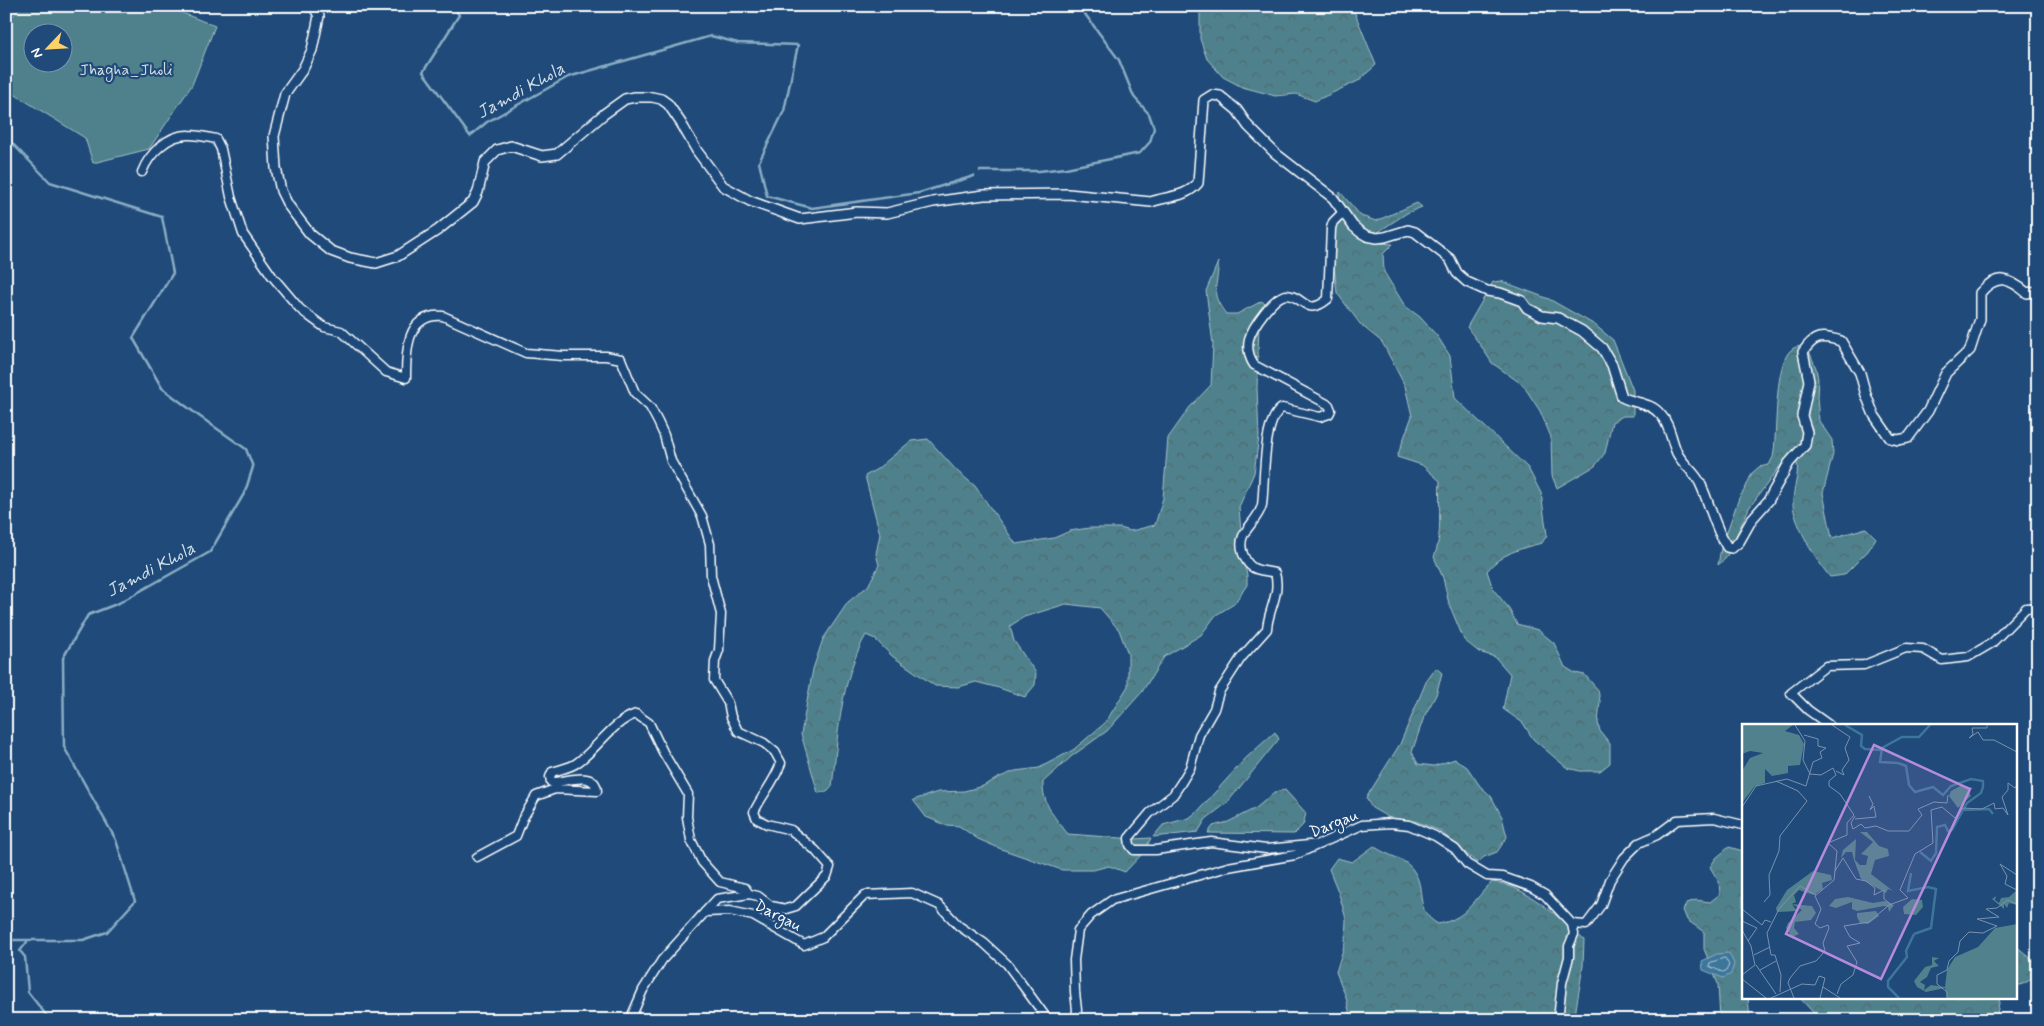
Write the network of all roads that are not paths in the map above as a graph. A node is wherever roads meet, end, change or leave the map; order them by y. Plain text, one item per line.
1 (304, 6) edge
2 (142, 172) dead end
3 (1343, 212) junction
4 (2038, 291) edge
5 (2038, 607) edge
6 (1828, 724) edge
7 (1742, 825) edge
8 (1320, 844) junction
9 (477, 857) dead end
10 (749, 894) junction
11 (705, 912) junction
12 (1572, 924) junction
13 (630, 1020) edge
14 (1048, 1020) edge
15 (1075, 1020) edge
16 (1558, 1020) edge

1 - 3 street
2 - 10 street
3 - 4 street
3 - 8 street
5 - 6 street
7 - 12 street
8 - 12 street, Dargau
8 - 15 street, Dargau
9 - 10 street
10 - 11 street
11 - 13 street
11 - 14 street, Dargau
12 - 16 street

